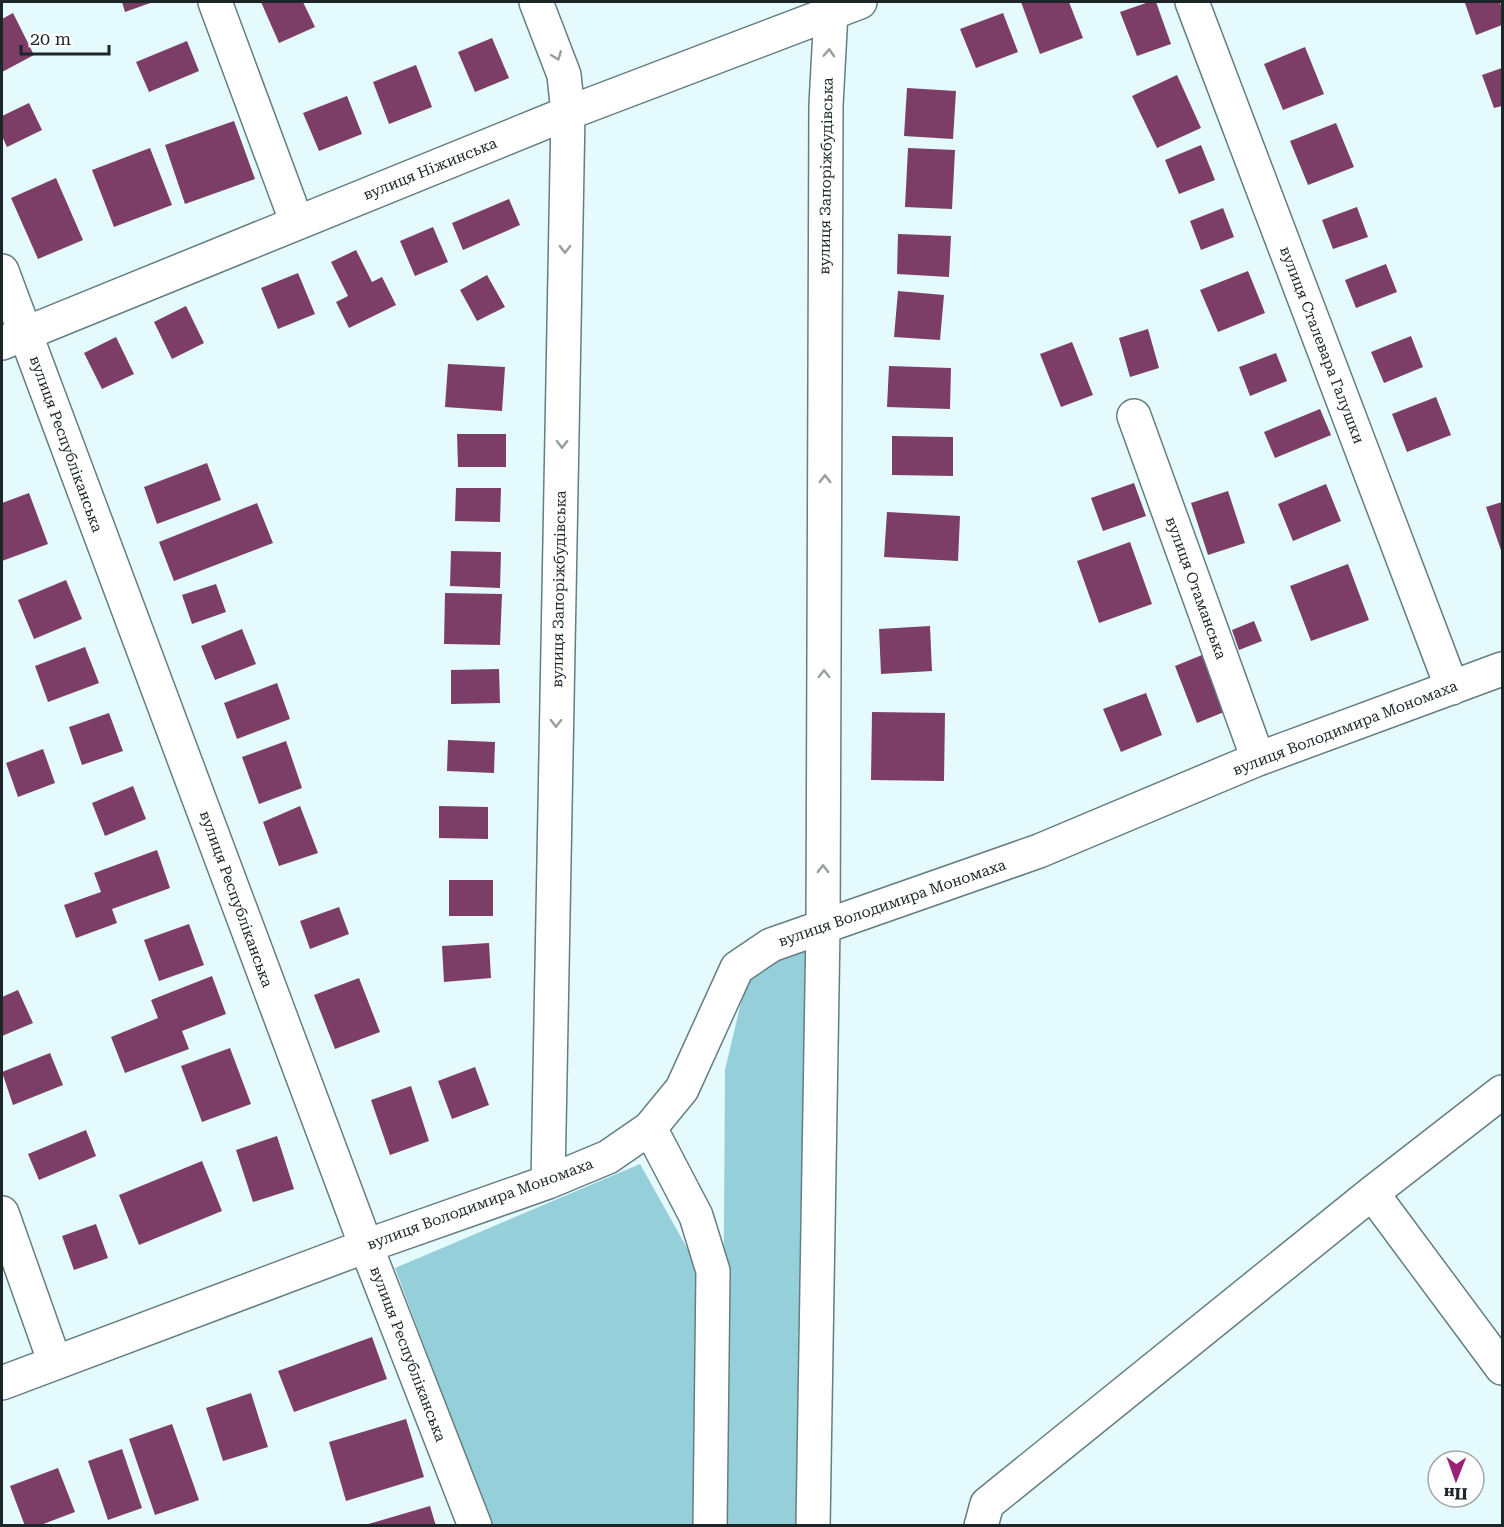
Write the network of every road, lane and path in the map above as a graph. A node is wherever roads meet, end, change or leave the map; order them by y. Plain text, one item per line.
1 (215, 2) edge
2 (536, 2) edge
3 (1192, 2) edge
4 (840, 5) edge
5 (568, 113) junction
6 (297, 223) junction
7 (2, 271) edge
8 (13, 338) edge
9 (1134, 416) dead end
10 (1503, 669) edge
11 (1452, 688) junction
12 (1258, 759) junction
13 (823, 928) junction
14 (1503, 1092) edge
15 (650, 1128) junction
16 (548, 1182) junction
17 (1372, 1193) junction
18 (2, 1213) edge
19 (366, 1246) junction
20 (55, 1363) junction
21 (1503, 1368) edge
22 (2, 1383) edge
23 (475, 1526) edge
24 (710, 1526) edge
25 (813, 1526) edge
26 (981, 1526) edge

1 - 6 street
2 -> 5 street, вулиця Запоріжбудівська
3 - 11 street, вулиця Сталевара Галушки
4 - 5 street, вулиця Ніжинська
13 -> 4 street, вулиця Запоріжбудівська
5 - 6 street, вулиця Ніжинська
5 -> 16 street, вулиця Запоріжбудівська
6 - 8 street, вулиця Ніжинська
7 - 8 street, вулиця Республіканська
8 - 19 street, вулиця Республіканська
9 - 12 street, вулиця Отаманська
10 - 11 street, вулиця Володимира Мономаха
11 - 12 street, вулиця Володимира Мономаха
12 - 13 street, вулиця Володимира Мономаха
13 - 15 street, вулиця Володимира Мономаха
13 - 25 street, вулиця Запоріжбудівська
14 - 17 street
15 - 16 street, вулиця Володимира Мономаха
15 - 24 street
16 - 19 street, вулиця Володимира Мономаха
17 - 21 street
17 - 26 street
18 - 20 street
19 - 20 street, вулиця Володимира Мономаха
19 - 23 street, вулиця Республіканська
20 - 22 street, вулиця Володимира Мономаха

